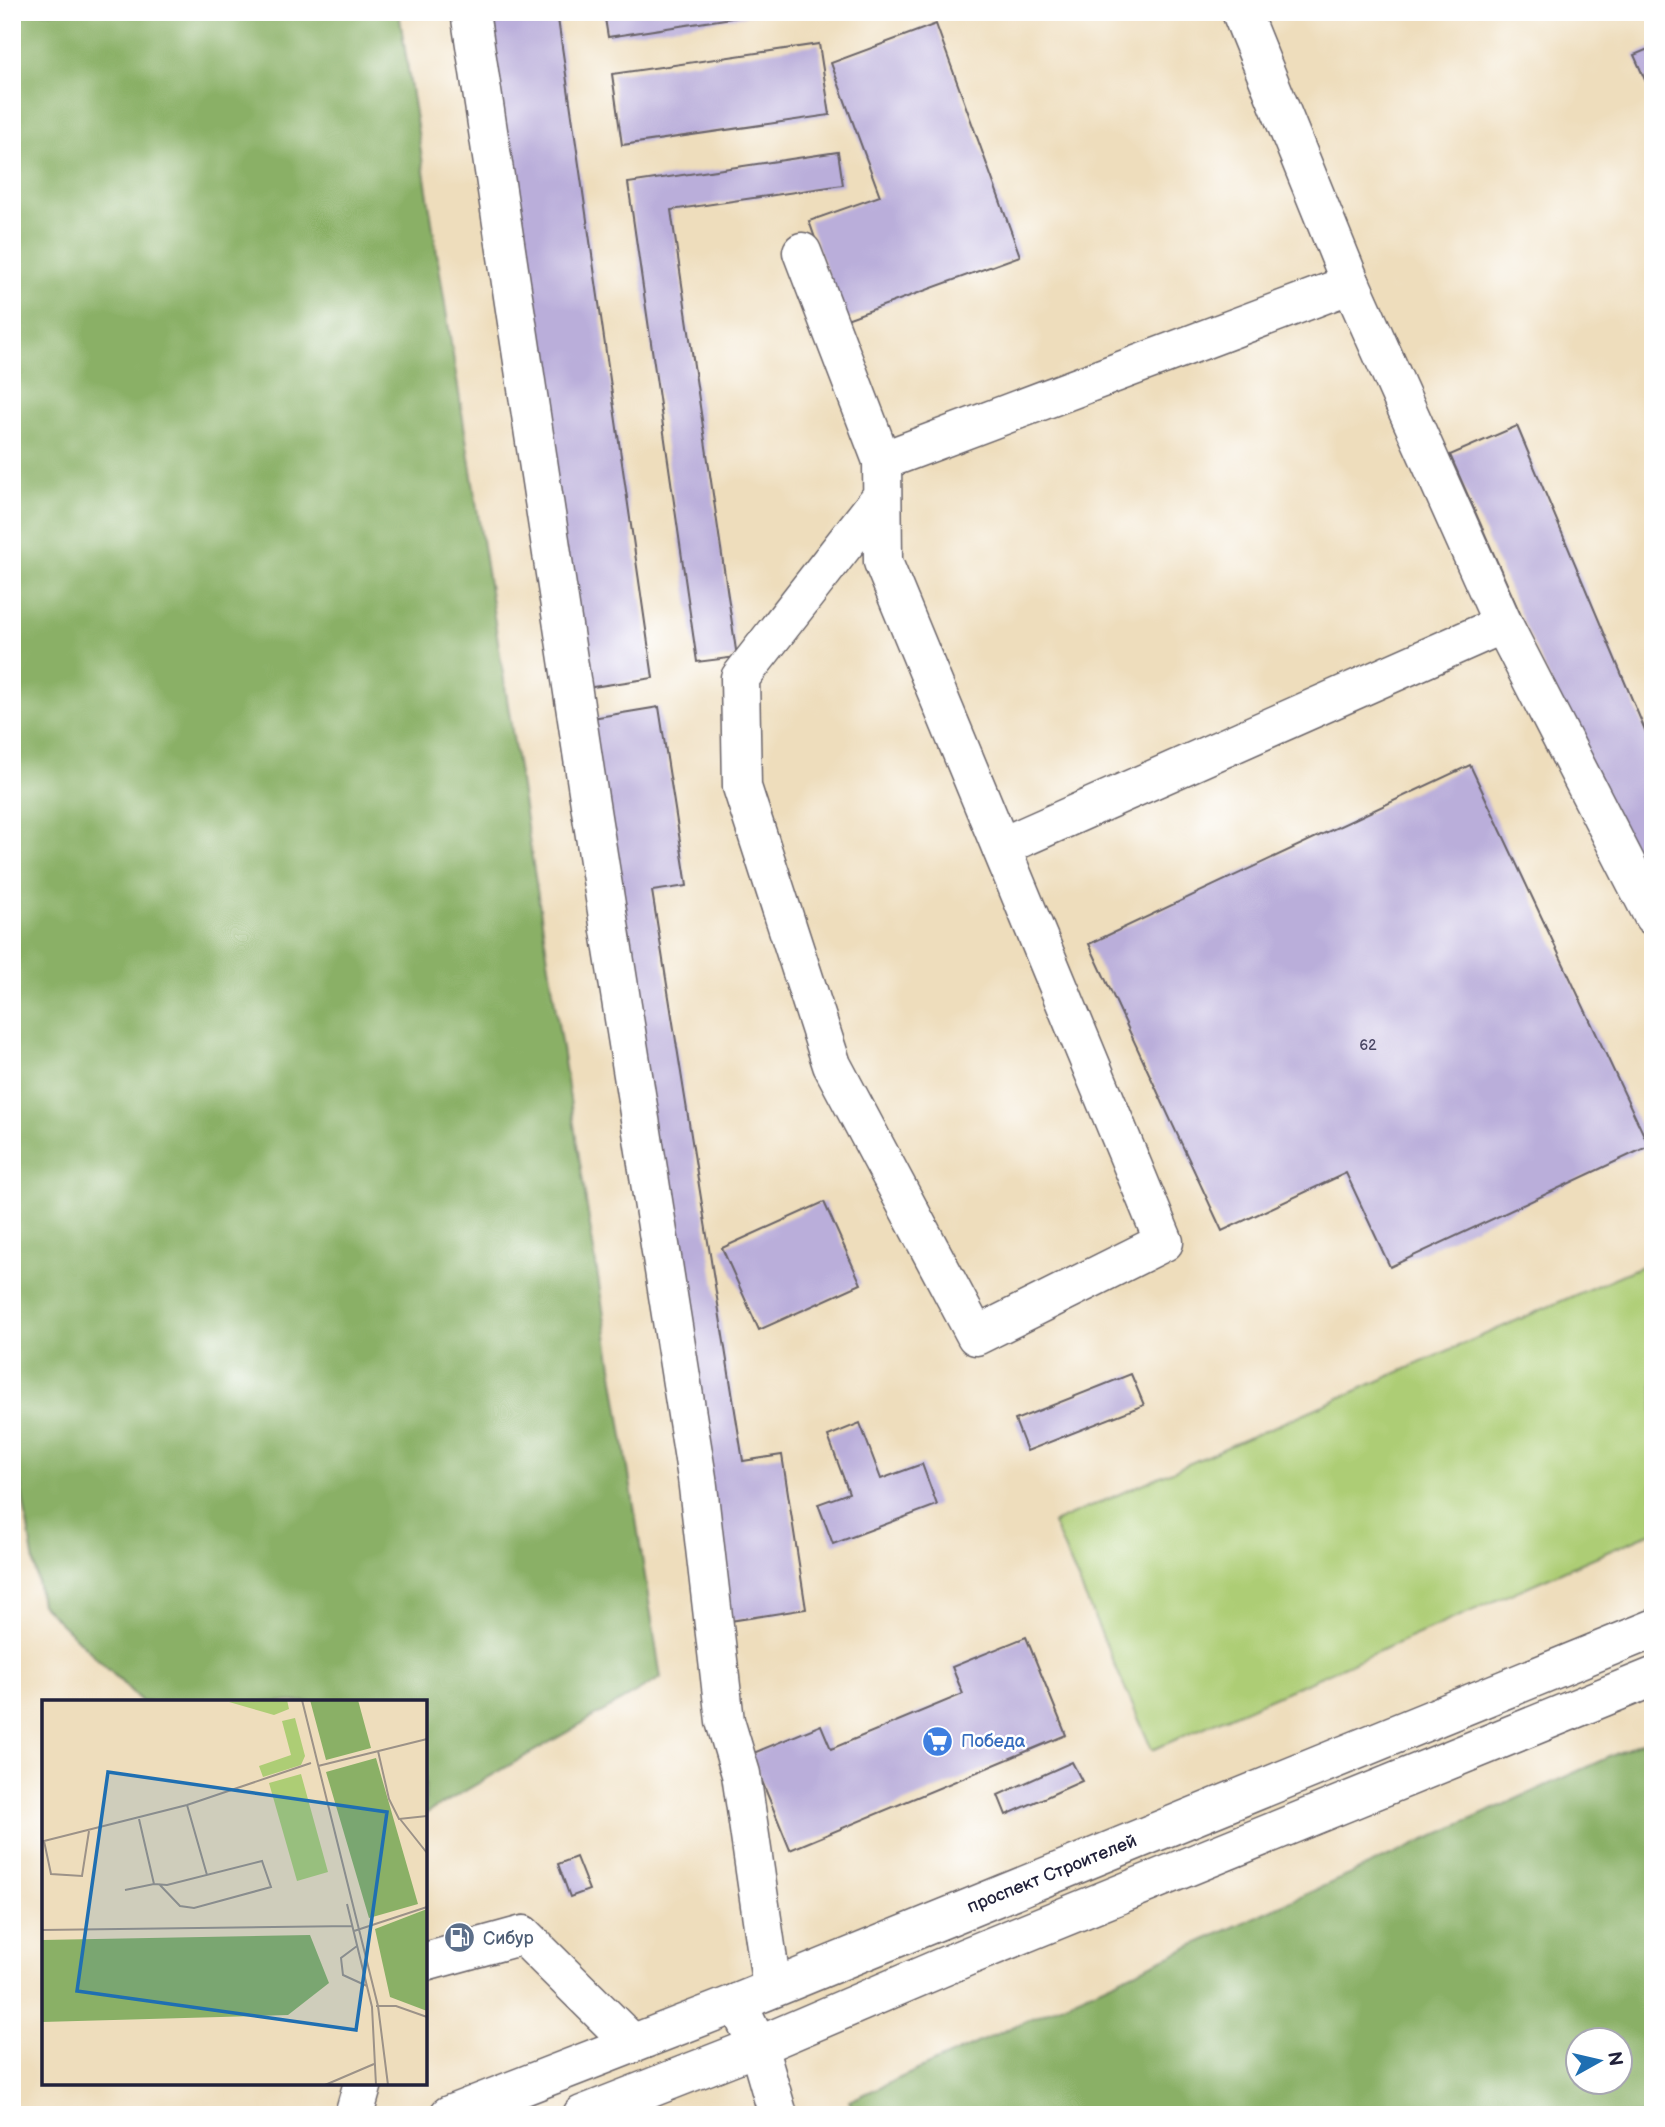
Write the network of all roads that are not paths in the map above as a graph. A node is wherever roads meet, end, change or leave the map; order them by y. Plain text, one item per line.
1 (470, 12) edge
2 (1241, 12) edge
3 (802, 252) dead end
4 (1351, 284) junction
5 (882, 479) junction
6 (1503, 624) junction
7 (1001, 846) junction
8 (1653, 916) edge
9 (1653, 1629) edge
10 (1653, 1677) edge
11 (427, 1961) edge
12 (772, 1988) junction
13 (737, 2003) junction
14 (632, 2043) junction
15 (758, 2046) junction
16 (362, 2085) edge
17 (354, 2115) edge
18 (449, 2115) edge
19 (582, 2115) edge
20 (778, 2115) edge

1 - 12 main road
2 - 4 main road
3 - 5 main road
4 - 5 main road
4 - 6 main road
5 - 7 main road
5 - 7 main road
6 - 7 main road
6 - 8 main road
9 - 12 main road, проспект Строителей
10 - 15 main road
11 - 14 main road
12 - 13 main road, проспект Строителей
13 - 14 main road, проспект Строителей
13 - 15 main road
14 - 18 main road, проспект Строителей
15 - 19 main road
15 - 20 main road
16 - 17 main road

